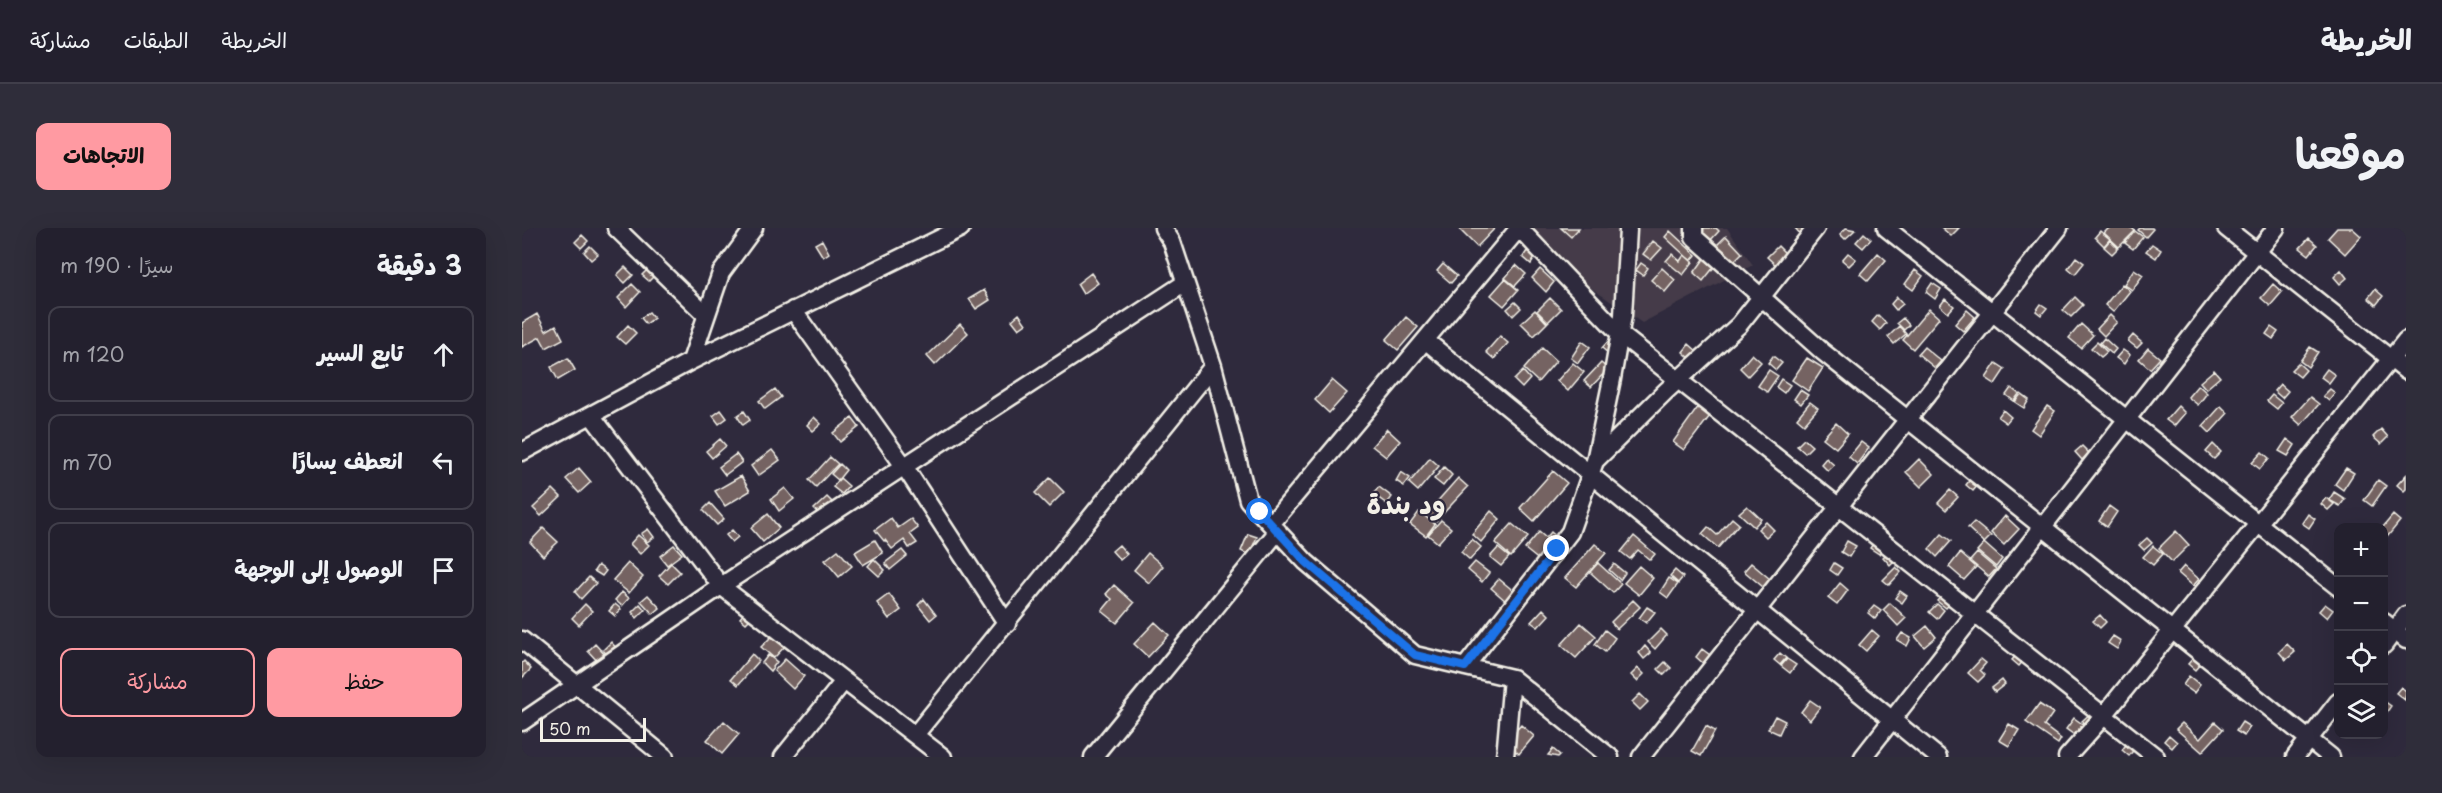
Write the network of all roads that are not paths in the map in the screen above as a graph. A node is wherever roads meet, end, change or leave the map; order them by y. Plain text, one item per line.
1 (616, 228) edge
2 (754, 228) edge
3 (961, 228) edge
4 (1163, 228) edge
5 (1519, 228) edge
6 (1694, 228) edge
7 (1816, 228) edge
8 (1886, 228) edge
9 (2059, 228) edge
10 (2226, 228) edge
11 (2276, 228) edge
12 (1628, 230) dead end
13 (2257, 252) junction
14 (1185, 283) junction
15 (1761, 297) junction
16 (793, 310) junction
17 (1992, 313) junction
18 (706, 315) junction
19 (1620, 334) junction
20 (1425, 340) junction
21 (2406, 340) edge
22 (2391, 359) junction
23 (691, 361) junction
24 (1213, 366) junction
25 (2406, 371) edge
26 (1678, 380) junction
27 (591, 415) junction
28 (1908, 420) junction
29 (2126, 420) junction
30 (522, 452) edge
31 (904, 466) junction
32 (1593, 468) junction
33 (1839, 507) junction
34 (2258, 524) junction
35 (2042, 527) junction
36 (1274, 528) junction
37 (2334, 584) edge
38 (721, 586) junction
39 (1757, 610) junction
40 (1975, 613) junction
41 (2406, 615) edge
42 (1007, 624) junction
43 (2173, 629) junction
44 (2395, 631) edge
45 (522, 640) edge
46 (1465, 667) junction
47 (1512, 678) junction
48 (844, 681) junction
49 (576, 684) junction
50 (2334, 707) edge
51 (2104, 715) junction
52 (1892, 720) junction
53 (522, 722) edge
54 (915, 735) junction
55 (2309, 739) junction
56 (665, 757) edge
57 (783, 757) edge
58 (943, 757) edge
59 (1093, 757) edge
60 (1505, 757) edge
61 (1610, 757) edge
62 (1641, 757) edge
63 (1863, 757) edge
64 (1938, 757) edge
65 (2067, 757) edge
66 (2156, 757) edge
67 (2295, 757) edge
68 (2331, 757) edge

1 - 18 street
2 - 18 street
3 - 16 street
4 - 14 street
5 - 19 street
5 - 20 street
6 - 15 street
7 - 15 street
8 - 17 street
9 - 17 street
10 - 13 street
11 - 13 street
12 - 19 street
13 - 22 street
13 - 29 street
14 - 24 street
14 - 31 street
15 - 26 street
15 - 28 street
16 - 23 street
16 - 31 street
17 - 28 street
17 - 29 street
18 - 23 street
19 - 26 street
19 - 32 street
20 - 32 street
20 - 36 street
21 - 22 street
22 - 25 street
22 - 34 street
23 - 27 street
24 - 36 street
24 - 42 street
26 - 32 street
26 - 33 street
27 - 30 street
27 - 38 street
28 - 33 street
28 - 35 street
29 - 34 street
29 - 35 street
31 - 38 street
31 - 42 street
32 - 39 street
32 - 46 street
33 - 39 street
33 - 40 street
34 - 37 street
34 - 43 street
35 - 40 street
35 - 43 street
36 - 46 street
36 - 59 street
38 - 48 street
38 - 49 street
39 - 52 street
39 - 62 street
40 - 51 street
40 - 52 street
41 - 44 street
42 - 54 street
43 - 51 street
43 - 55 street
45 - 49 street
46 - 47 street
47 - 60 street
47 - 61 street
48 - 54 street
48 - 57 street
49 - 53 street
49 - 56 street
50 - 55 street
51 - 65 street
51 - 66 street
52 - 63 street
52 - 64 street
54 - 58 street
55 - 67 street
55 - 68 street

